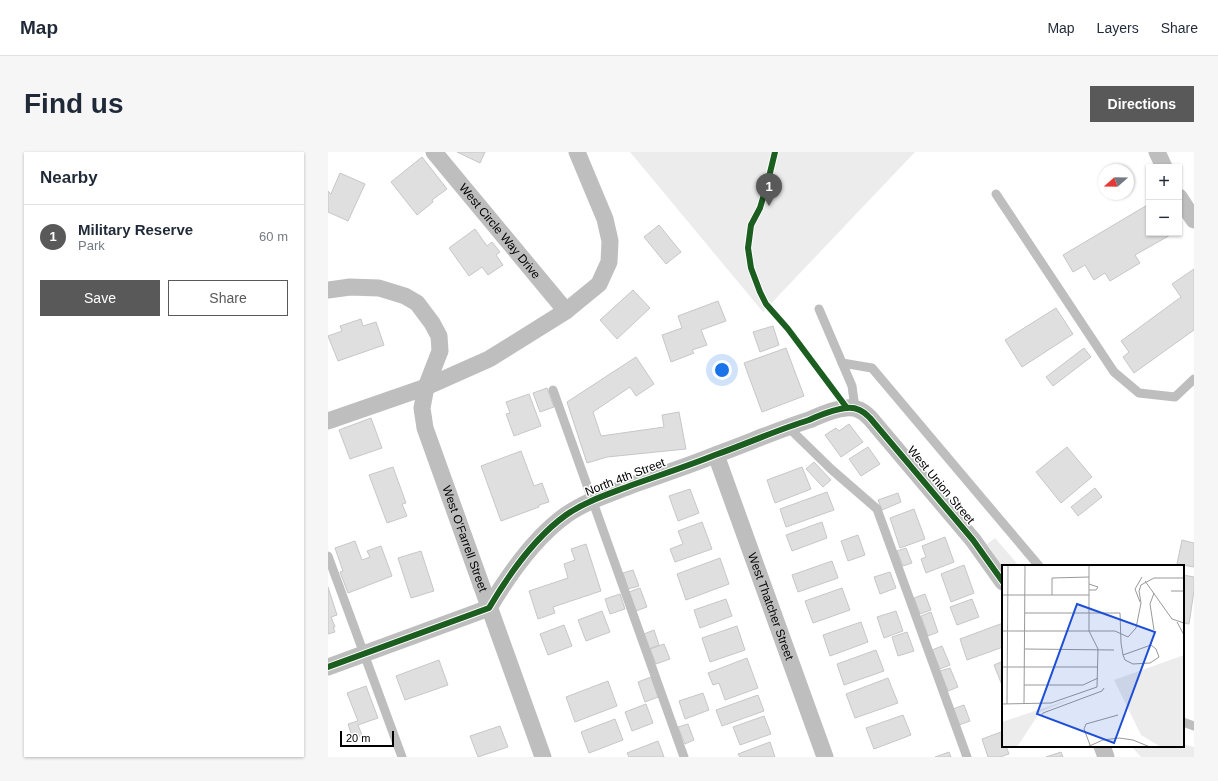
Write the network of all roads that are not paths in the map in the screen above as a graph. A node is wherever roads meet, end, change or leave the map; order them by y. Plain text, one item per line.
1 (434, 152) edge
2 (577, 152) edge
3 (1157, 152) edge
4 (1163, 164) edge
5 (996, 194) dead end
6 (1180, 200) edge
7 (1194, 220) edge
8 (328, 290) edge
9 (819, 309) dead end
10 (566, 311) junction
11 (842, 362) junction
12 (1194, 379) edge
13 (426, 387) junction
14 (553, 390) dead end
15 (855, 408) junction
16 (328, 421) edge
17 (788, 427) junction
18 (716, 455) junction
19 (592, 500) junction
20 (328, 556) edge
21 (1038, 565) edge
22 (1002, 581) edge
23 (489, 608) junction
24 (364, 654) junction
25 (328, 667) edge
26 (1184, 722) edge
27 (1194, 726) edge
28 (1102, 747) edge
29 (402, 757) edge
30 (543, 757) edge
31 (684, 757) edge
32 (825, 757) edge
33 (967, 757) edge
34 (1106, 757) edge

1 - 10 street, West Circle Way Drive
2 - 10 street
3 - 4 street
5 - 12 lane
6 - 7 street
8 - 13 street, West O'Farrell Street
9 - 11 lane
10 - 13 street
11 - 15 lane
11 - 21 lane
13 - 16 street
13 - 23 street, West O'Farrell Street
14 - 19 lane
15 - 17 street, North 4th Street
15 - 22 street, West Union Street
17 - 18 street, North 4th Street
17 - 33 lane
18 - 19 street, North 4th Street
18 - 32 street, West Thatcher Street
19 - 23 street, North 4th Street
19 - 31 lane
20 - 24 lane
23 - 24 street
23 - 30 street, West O'Farrell Street
24 - 25 street
24 - 29 lane
26 - 27 lane
28 - 34 street

